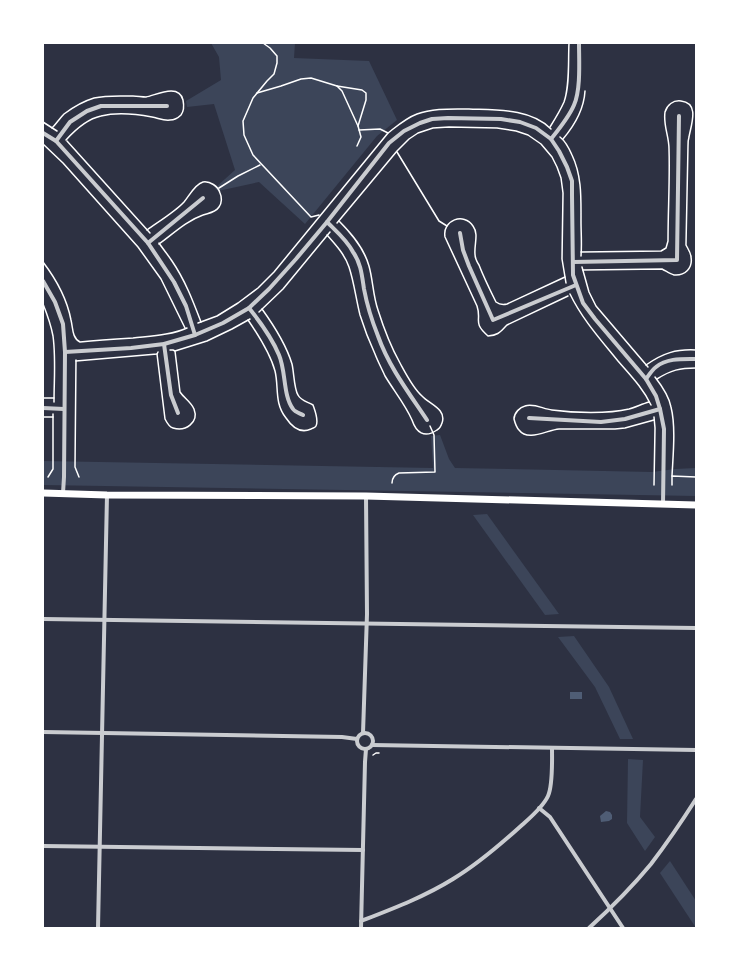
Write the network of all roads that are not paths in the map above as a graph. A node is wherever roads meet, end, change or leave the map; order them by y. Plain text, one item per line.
1 (579, 43) edge
2 (167, 106) dead end
3 (679, 116) dead end
4 (43, 133) edge
5 (551, 139) junction
6 (56, 141) junction
7 (203, 198) dead end
8 (327, 222) junction
9 (460, 233) dead end
10 (148, 243) junction
11 (573, 262) junction
12 (43, 281) edge
13 (576, 285) junction
14 (249, 308) junction
15 (195, 335) junction
16 (164, 344) junction
17 (65, 352) junction
18 (696, 359) edge
19 (646, 379) junction
20 (43, 408) edge
21 (64, 409) junction
22 (660, 409) junction
23 (178, 413) dead end
24 (303, 415) dead end
25 (529, 418) dead end
26 (427, 420) road end
27 (43, 493) edge
28 (63, 493) junction
29 (107, 495) junction
30 (366, 496) junction
31 (663, 504) junction
32 (696, 505) edge
33 (43, 619) edge
34 (104, 619) junction
35 (367, 623) junction
36 (696, 628) edge
37 (43, 732) edge
38 (102, 732) junction
39 (364, 733) junction
40 (357, 739) junction
41 (372, 745) junction
42 (552, 748) junction
43 (366, 749) junction
44 (696, 750) edge
45 (696, 799) edge
46 (539, 808) junction
47 (43, 846) edge
48 (100, 847) junction
49 (363, 850) junction
50 (610, 908) junction
51 (361, 921) junction
52 (98, 928) edge
53 (361, 928) edge
54 (589, 928) edge
55 (623, 928) edge

1 - 5 street
2 - 6 street
3 - 11 street
4 - 6 street
5 - 8 street
5 - 11 street
6 - 10 street
7 - 10 street
8 - 14 street
8 - 26 street
9 - 13 street
10 - 15 street
11 - 13 street
12 - 17 street
13 - 19 street
14 - 15 street
14 - 24 street
15 - 16 street
16 - 17 street
16 - 23 street
17 - 21 street
18 - 19 street
19 - 22 street
20 - 21 street
21 - 28 street
22 - 25 street
22 - 31 street
27 - 28 main road
28 - 29 main road
29 - 30 main road
29 - 34 street
30 - 31 main road
30 - 35 street
31 - 32 main road
33 - 34 street
34 - 35 street
34 - 38 street
35 - 36 street
35 - 39 street
37 - 38 street
38 - 40 street
38 - 48 street
39 - 40 street
39 - 41 street
40 - 43 street
41 - 42 street
41 - 43 street
42 - 44 street
42 - 46 street
43 - 49 street
45 - 50 street
46 - 50 street
46 - 51 street
47 - 48 street
48 - 49 street
48 - 52 street
49 - 51 street
50 - 54 street
50 - 55 street
51 - 53 street

